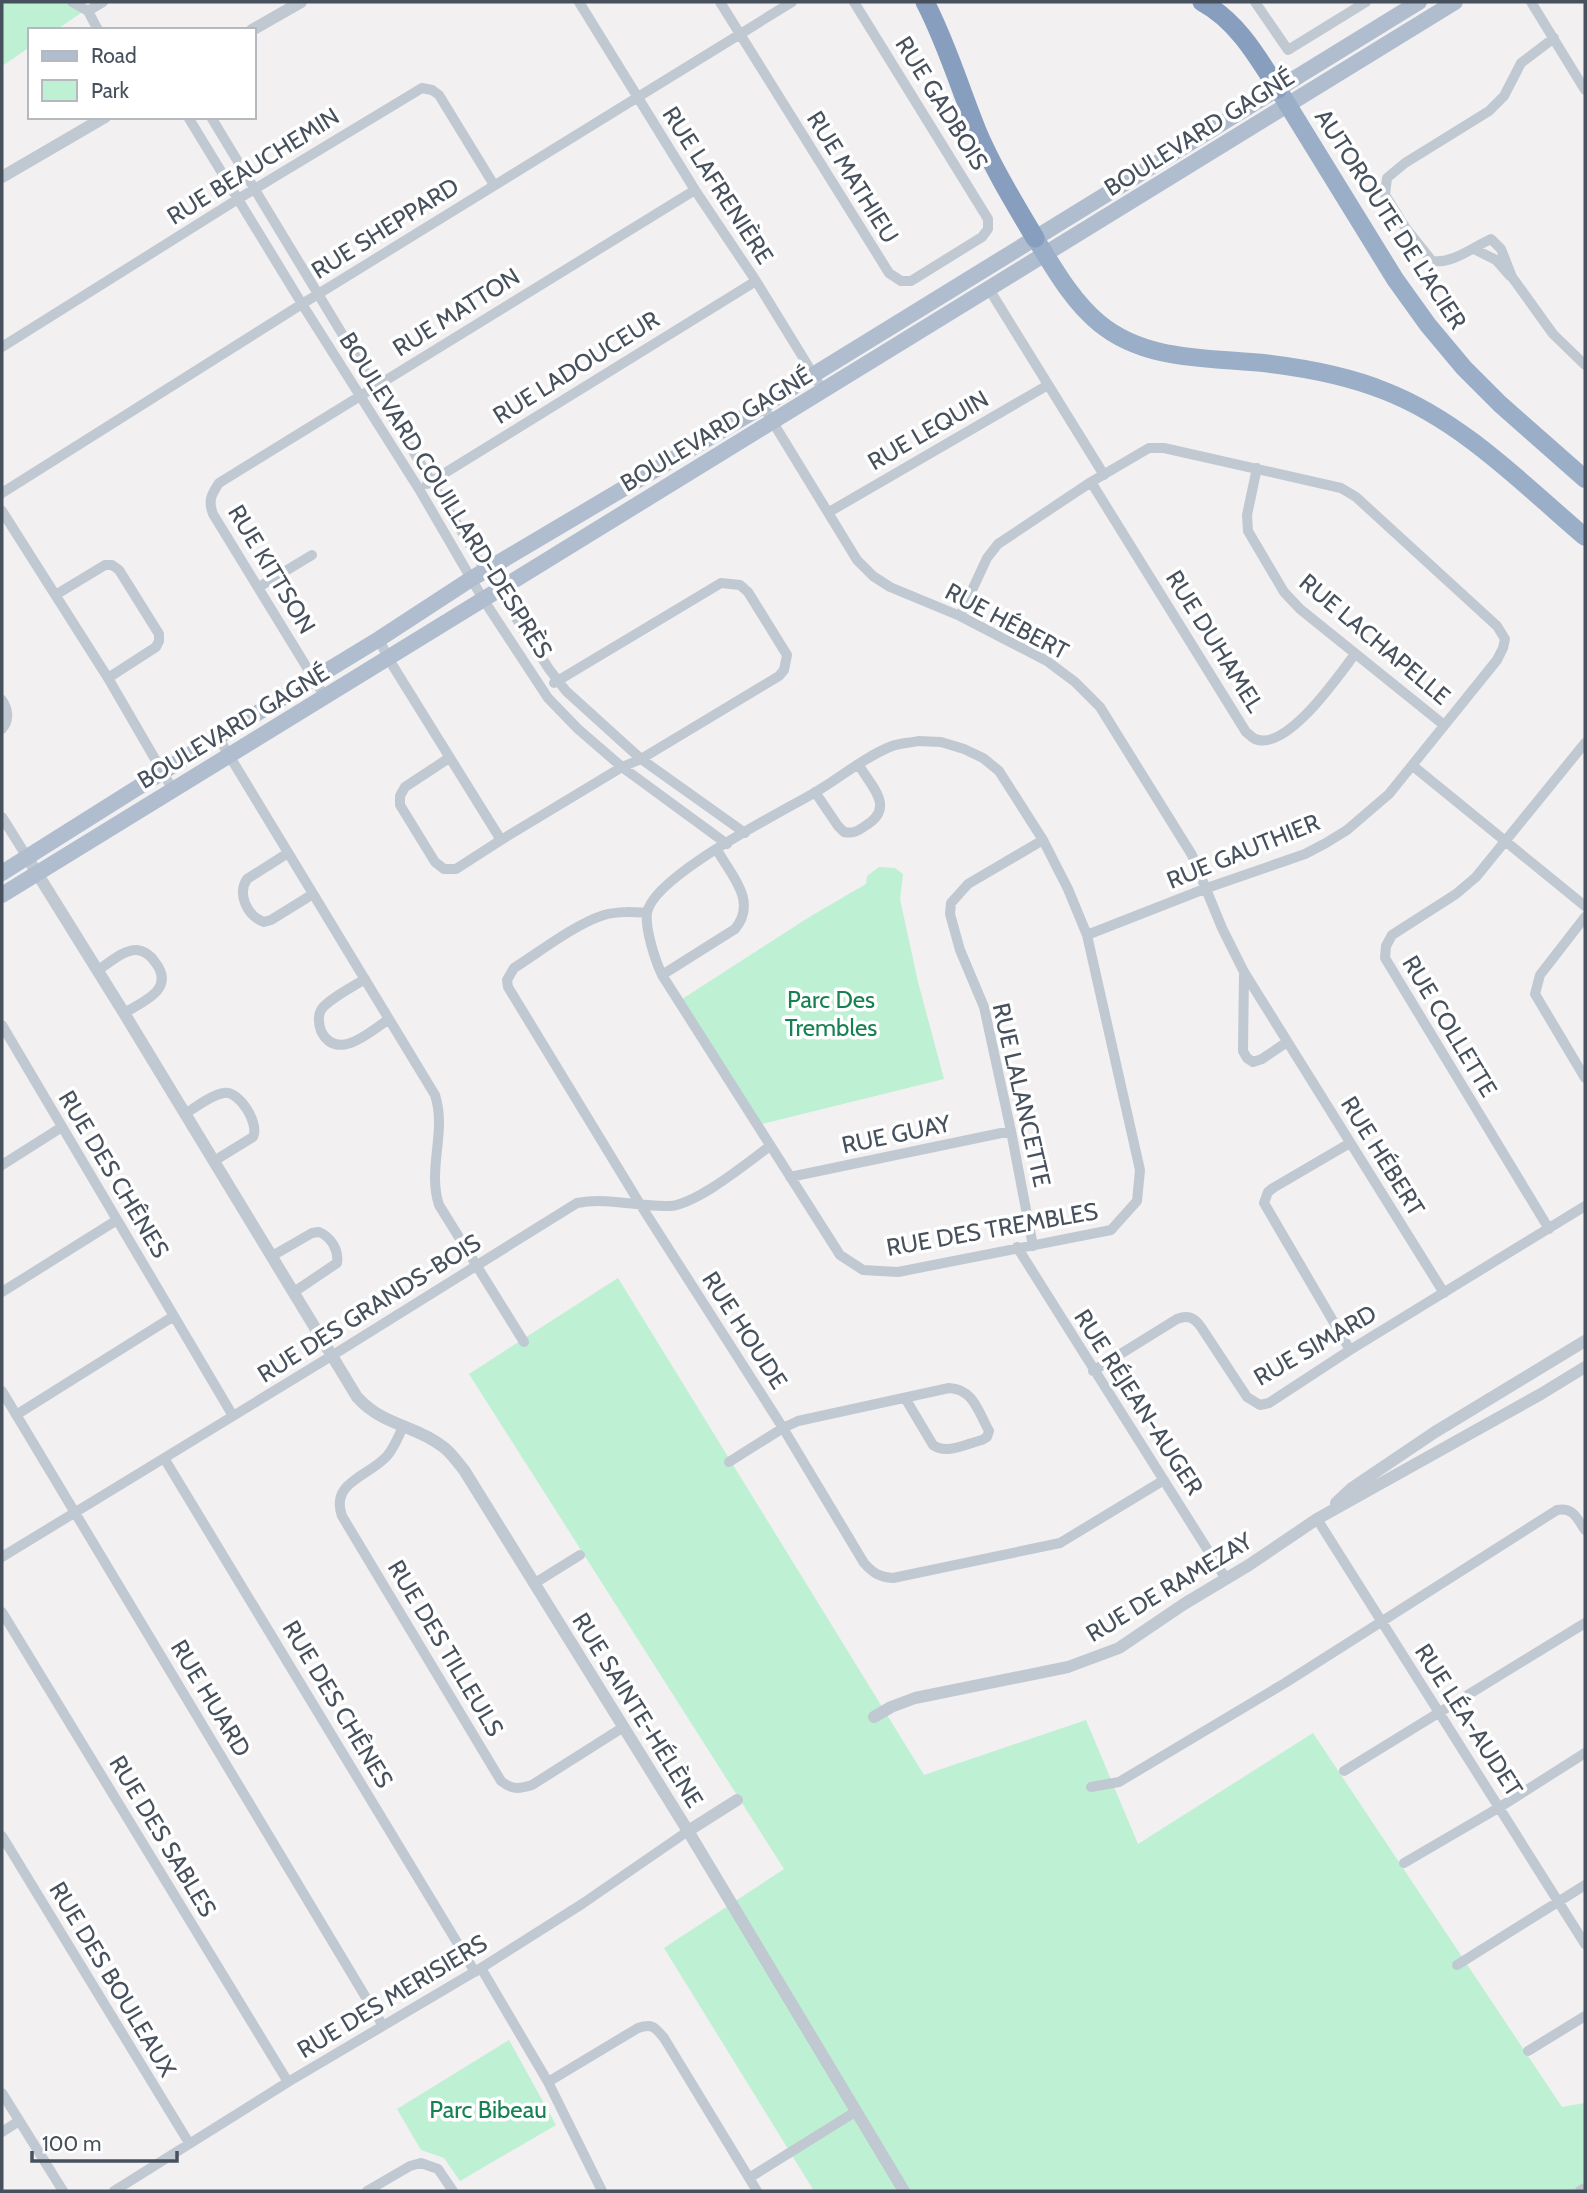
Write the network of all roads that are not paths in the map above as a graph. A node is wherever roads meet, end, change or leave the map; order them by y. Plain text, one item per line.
1 (72, 2) edge
2 (103, 2) edge
3 (301, 2) edge
4 (579, 2) edge
5 (720, 2) edge
6 (792, 2) edge
7 (854, 2) edge
8 (925, 2) edge
9 (1202, 2) edge
10 (1255, 2) edge
11 (1366, 2) edge
12 (1419, 2) edge
13 (1455, 2) edge
14 (1531, 2) edge
15 (88, 11) junction
16 (97, 28) edge
17 (256, 28) edge
18 (740, 34) junction
19 (1555, 38) junction
20 (1585, 90) edge
21 (636, 97) junction
22 (1282, 97) junction
23 (102, 119) edge
24 (189, 119) edge
25 (212, 119) edge
26 (2, 177) edge
27 (494, 185) junction
28 (254, 190) junction
29 (695, 190) junction
30 (237, 199) junction
31 (988, 229) joint
32 (1040, 246) junction
33 (755, 281) junction
34 (989, 289) junction
35 (318, 294) junction
36 (302, 304) junction
37 (2, 347) edge
38 (1585, 365) edge
39 (813, 375) junction
40 (1048, 385) junction
41 (374, 387) junction
42 (823, 390) junction
43 (360, 396) junction
44 (763, 406) junction
45 (773, 421) junction
46 (1257, 468) junction
47 (1104, 475) junction
48 (1585, 479) edge
49 (433, 480) junction
50 (1091, 482) junction
51 (419, 489) junction
52 (2, 493) edge
53 (210, 498) joint
54 (2, 511) edge
55 (830, 512) junction
56 (1585, 537) edge
57 (312, 555) dead end
58 (485, 570) junction
59 (471, 579) junction
60 (259, 587) junction
61 (498, 589) junction
62 (57, 594) junction
63 (483, 599) junction
64 (960, 616) junction
65 (379, 639) junction
66 (1355, 654) junction
67 (388, 658) junction
68 (108, 678) junction
69 (314, 679) junction
70 (557, 681) junction
71 (543, 690) junction
72 (325, 697) junction
73 (2, 700) edge
74 (1444, 725) junction
75 (2, 729) edge
76 (218, 737) junction
77 (1585, 743) edge
78 (228, 755) junction
79 (449, 758) junction
80 (642, 759) junction
81 (858, 764) junction
82 (1413, 766) junction
83 (622, 767) junction
84 (163, 773) junction
85 (173, 790) junction
86 (815, 792) junction
87 (2, 817) edge
88 (745, 833) junction
89 (501, 840) junction
90 (1043, 840) junction
91 (1506, 842) junction
92 (722, 847) junction
93 (288, 853) junction
94 (27, 857) junction
95 (2, 873) edge
96 (37, 873) junction
97 (1207, 888) junction
98 (313, 894) junction
99 (2, 895) edge
100 (1585, 906) edge
101 (647, 913) junction
102 (1585, 917) edge
103 (1087, 935) junction
104 (98, 970) junction
105 (1244, 972) junction
106 (662, 975) junction
107 (365, 978) junction
108 (124, 1013) junction
109 (389, 1019) junction
110 (3, 1029) edge
111 (1287, 1042) junction
112 (1585, 1079) edge
113 (185, 1114) junction
114 (62, 1127) junction
115 (1011, 1131) junction
116 (1350, 1143) junction
117 (770, 1146) junction
118 (214, 1161) junction
119 (2, 1165) edge
120 (790, 1177) junction
121 (640, 1204) junction
122 (1585, 1206) edge
123 (117, 1220) junction
124 (1549, 1229) junction
125 (1033, 1245) junction
126 (1017, 1247) junction
127 (272, 1256) junction
128 (477, 1266) junction
129 (2, 1292) edge
130 (294, 1292) junction
131 (1444, 1293) junction
132 (174, 1316) junction
133 (1585, 1340) edge
134 (524, 1342) dead end
135 (1350, 1350) junction
136 (333, 1355) junction
137 (1585, 1367) edge
138 (1093, 1371) junction
139 (1513, 1385) junction
140 (2, 1391) edge
141 (905, 1398) junction
142 (1524, 1402) junction
143 (16, 1415) junction
144 (233, 1416) junction
145 (403, 1427) junction
146 (783, 1428) junction
147 (164, 1458) junction
148 (729, 1462) dead end
149 (1164, 1480) junction
150 (75, 1512) junction
151 (1317, 1519) junction
152 (1585, 1530) edge
153 (580, 1555) dead end
154 (2, 1556) edge
155 (1226, 1579) junction
156 (535, 1583) junction
157 (2, 1612) edge
158 (1381, 1621) junction
159 (1585, 1623) edge
160 (1440, 1713) junction
161 (874, 1717) dead end
162 (622, 1728) junction
163 (1585, 1753) edge
164 (1344, 1770) dead end
165 (1091, 1787) dead end
166 (737, 1800) dead end
167 (1500, 1807) junction
168 (688, 1831) junction
169 (2, 1836) edge
170 (1404, 1864) dead end
171 (1585, 1885) edge
172 (1560, 1901) junction
173 (1585, 1944) edge
174 (1457, 1965) dead end
175 (478, 1970) junction
176 (1585, 2016) edge
177 (383, 2026) junction
178 (1528, 2051) dead end
179 (288, 2082) junction
180 (548, 2082) junction
181 (2, 2093) edge
182 (855, 2112) junction
183 (19, 2121) junction
184 (2, 2132) edge
185 (189, 2143) junction
186 (749, 2178) junction
187 (600, 2188) edge
188 (1585, 2189) edge
189 (63, 2191) edge
190 (114, 2191) edge
191 (367, 2191) edge
192 (453, 2191) edge
193 (588, 2191) edge
194 (757, 2191) edge
195 (904, 2191) edge
196 (1581, 2191) edge

1 - 15 street
2 - 15 street
3 - 17 street
4 - 21 street, RUE LAFRENIÈRE
5 - 18 street, RUE MATHIEU
6 - 18 street, RUE SHEPPARD
7 - 31 street, RUE GADBOIS
8 - 32 highway
9 - 22 highway, AUTOROUTE DE L'ACIER
10 - 11 street
12 - 22 main road, BOULEVARD GAGNÉ
13 - 22 main road, BOULEVARD GAGNÉ
14 - 19 street
15 - 16 street
18 - 21 street, RUE SHEPPARD
18 - 31 street, RUE MATHIEU
19 - 20 street
19 - 38 street
21 - 27 street, RUE SHEPPARD
21 - 29 street, RUE LAFRENIÈRE
22 - 32 main road, BOULEVARD GAGNÉ
22 - 48 highway, AUTOROUTE DE L'ACIER
23 - 26 street
24 - 30 street, BOULEVARD COUILLARD-DESPRÈS
25 - 28 street, BOULEVARD COUILLARD-DESPRÈS
27 - 28 street, RUE BEAUCHEMIN
27 - 35 street, RUE SHEPPARD
28 - 30 street, RUE BEAUCHEMIN
28 - 35 street, BOULEVARD COUILLARD-DESPRÈS
29 - 33 street, RUE LAFRENIÈRE
29 - 41 street, RUE MATTON
30 - 36 street, BOULEVARD COUILLARD-DESPRÈS
30 - 37 street, RUE BEAUCHEMIN
32 - 34 main road, BOULEVARD GAGNÉ
32 - 39 main road, BOULEVARD GAGNÉ
32 - 56 highway
33 - 39 street, RUE LAFRENIÈRE
33 - 49 street, RUE LADOUCEUR
34 - 40 street
34 - 42 main road, BOULEVARD GAGNÉ
35 - 36 street, RUE SHEPPARD
35 - 41 street, BOULEVARD COUILLARD-DESPRÈS
36 - 43 street, BOULEVARD COUILLARD-DESPRÈS
36 - 52 street, RUE SHEPPARD
39 - 42 street, RUE LAFRENIÈRE
39 - 44 main road, BOULEVARD GAGNÉ
40 - 47 street
40 - 55 street, RUE LEQUIN
41 - 43 street, RUE MATTON
41 - 49 street, BOULEVARD COUILLARD-DESPRÈS
42 - 45 main road, BOULEVARD GAGNÉ
43 - 51 street, BOULEVARD COUILLARD-DESPRÈS
43 - 53 street, RUE MATTON
44 - 45 street, RUE HÉBERT
44 - 58 main road, BOULEVARD GAGNÉ
45 - 55 street, RUE HÉBERT
45 - 61 main road, BOULEVARD GAGNÉ
46 - 47 street
46 - 66 street, RUE LACHAPELLE
46 - 74 street, RUE GAUTHIER
47 - 50 street
49 - 51 street, RUE LADOUCEUR
49 - 58 street, BOULEVARD COUILLARD-DESPRÈS
50 - 64 street
50 - 66 street, RUE DUHAMEL
51 - 59 street, BOULEVARD COUILLARD-DESPRÈS
53 - 60 street, RUE KITTSON
54 - 62 street
55 - 64 street, RUE HÉBERT
57 - 60 street
58 - 59 main road, BOULEVARD GAGNÉ
58 - 61 street, BOULEVARD COUILLARD-DESPRÈS
59 - 63 street, BOULEVARD COUILLARD-DESPRÈS
59 - 65 main road, BOULEVARD GAGNÉ
60 - 69 street, RUE KITTSON
61 - 63 main road, BOULEVARD GAGNÉ
61 - 70 street, BOULEVARD COUILLARD-DESPRÈS
62 - 68 street
62 - 68 street
63 - 67 main road, BOULEVARD GAGNÉ
63 - 71 street, BOULEVARD COUILLARD-DESPRÈS
64 - 97 street, RUE HÉBERT
65 - 67 street
65 - 69 main road, BOULEVARD GAGNÉ
66 - 74 street, RUE LACHAPELLE
67 - 72 main road, BOULEVARD GAGNÉ
67 - 79 street
68 - 84 street
69 - 72 street, RUE KITTSON
69 - 76 main road, BOULEVARD GAGNÉ
70 - 71 street
70 - 80 street, BOULEVARD COUILLARD-DESPRÈS
70 - 80 street
71 - 83 street, BOULEVARD COUILLARD-DESPRÈS
72 - 78 main road, BOULEVARD GAGNÉ
73 - 75 street
74 - 82 street, RUE GAUTHIER
76 - 78 street
76 - 84 main road, BOULEVARD GAGNÉ
77 - 91 street, RUE COLLETTE
78 - 85 main road, BOULEVARD GAGNÉ
78 - 93 street
79 - 89 street
79 - 89 street
80 - 83 street
80 - 88 street, BOULEVARD COUILLARD-DESPRÈS
81 - 86 street, RUE DES TREMBLES
81 - 86 street
81 - 90 street, RUE DES TREMBLES
82 - 91 street
82 - 97 street, RUE GAUTHIER
83 - 89 street
83 - 92 street, BOULEVARD COUILLARD-DESPRÈS
84 - 85 street
84 - 94 main road, BOULEVARD GAGNÉ
85 - 96 main road, BOULEVARD GAGNÉ
86 - 88 street, RUE DES TREMBLES
87 - 94 street, RUE SAINTE-HÉLÈNE
88 - 92 street, RUE DES TREMBLES
90 - 103 street, RUE DES TREMBLES
90 - 115 street, RUE LALANCETTE
91 - 100 street
91 - 124 street, RUE COLLETTE
92 - 101 street, RUE DES TREMBLES
92 - 106 street
93 - 98 street
93 - 98 street
94 - 95 main road, BOULEVARD GAGNÉ
94 - 96 street, RUE SAINTE-HÉLÈNE
96 - 99 main road, BOULEVARD GAGNÉ
96 - 104 street, RUE SAINTE-HÉLÈNE
97 - 103 street, RUE GAUTHIER
97 - 105 street, RUE HÉBERT
98 - 107 street
101 - 106 street, RUE DES TREMBLES
101 - 121 street, RUE HOUDE
102 - 112 street
103 - 125 street, RUE DES TREMBLES
104 - 108 street, RUE SAINTE-HÉLÈNE
104 - 108 street
105 - 111 street, RUE HÉBERT
105 - 111 street, RUE HÉBERT
106 - 117 street, RUE DES TREMBLES
107 - 109 street
107 - 109 street
108 - 113 street, RUE SAINTE-HÉLÈNE
109 - 128 street
110 - 114 street, RUE DES CHÊNES
111 - 116 street, RUE HÉBERT
113 - 118 street, RUE SAINTE-HÉLÈNE
113 - 118 street
114 - 119 street
114 - 123 street, RUE DES CHÊNES
115 - 120 street, RUE GUAY
115 - 125 street, RUE LALANCETTE
116 - 131 street, RUE HÉBERT
116 - 135 street
117 - 120 street, RUE DES TREMBLES
117 - 121 street, RUE DES GRANDS-BOIS
118 - 127 street, RUE SAINTE-HÉLÈNE
120 - 126 street, RUE DES TREMBLES
121 - 128 street, RUE DES GRANDS-BOIS
121 - 146 street, RUE HOUDE
122 - 124 street, RUE SIMARD
123 - 129 street
123 - 132 street, RUE DES CHÊNES
124 - 131 street, RUE SIMARD
125 - 126 street, RUE DES TREMBLES
126 - 138 street, RUE RÉJEAN-AUGER
127 - 130 street, RUE SAINTE-HÉLÈNE
127 - 130 street
128 - 134 street
128 - 136 street, RUE DES GRANDS-BOIS
130 - 136 street, RUE SAINTE-HÉLÈNE
131 - 135 street, RUE SIMARD
132 - 143 street
132 - 144 street, RUE DES CHÊNES
133 - 139 street, RUE DE RAMEZAY
135 - 138 street, RUE SIMARD
136 - 144 street, RUE DES GRANDS-BOIS
136 - 145 street, RUE SAINTE-HÉLÈNE
137 - 142 street, RUE DE RAMEZAY
138 - 149 street, RUE RÉJEAN-AUGER
139 - 142 street
139 - 151 street, RUE DE RAMEZAY
140 - 143 street, RUE HUARD
141 - 141 street
141 - 146 street
142 - 151 street, RUE DE RAMEZAY
143 - 150 street, RUE HUARD
144 - 147 street, RUE DES GRANDS-BOIS
145 - 156 street, RUE SAINTE-HÉLÈNE
145 - 162 street, RUE DES TILLEULS
146 - 148 street
146 - 149 street, RUE HOUDE
147 - 150 street, RUE DES GRANDS-BOIS
147 - 175 street, RUE DES CHÊNES
149 - 155 street, RUE RÉJEAN-AUGER
150 - 154 street, RUE DES GRANDS-BOIS
150 - 177 street, RUE HUARD
151 - 155 street, RUE DE RAMEZAY
151 - 158 street, RUE LÉA-AUDET
152 - 158 street
153 - 156 street
155 - 161 street, RUE DE RAMEZAY
156 - 162 street, RUE SAINTE-HÉLÈNE
157 - 179 street, RUE DES SABLES
158 - 160 street, RUE LÉA-AUDET
158 - 165 street
159 - 160 street
160 - 164 street
160 - 167 street, RUE LÉA-AUDET
162 - 168 street, RUE SAINTE-HÉLÈNE
163 - 167 street
166 - 168 street
167 - 170 street
167 - 172 street, RUE LÉA-AUDET
168 - 175 street, RUE DES MERISIERS
168 - 182 street, RUE SAINTE-HÉLÈNE
169 - 185 street, RUE DES BOULEAUX
171 - 172 street
172 - 173 street, RUE LÉA-AUDET
172 - 174 street
175 - 177 street, RUE DES MERISIERS
175 - 180 street, RUE DES CHÊNES
176 - 178 street
177 - 179 street, RUE DES MERISIERS
179 - 185 street, RUE DES MERISIERS
180 - 186 street
180 - 187 street, RUE DES CHÊNES
181 - 183 street
182 - 186 street
182 - 195 street, RUE SAINTE-HÉLÈNE
183 - 184 street
183 - 189 street
185 - 190 street, RUE DES MERISIERS
186 - 194 street
187 - 193 street
188 - 196 street
191 - 192 street

